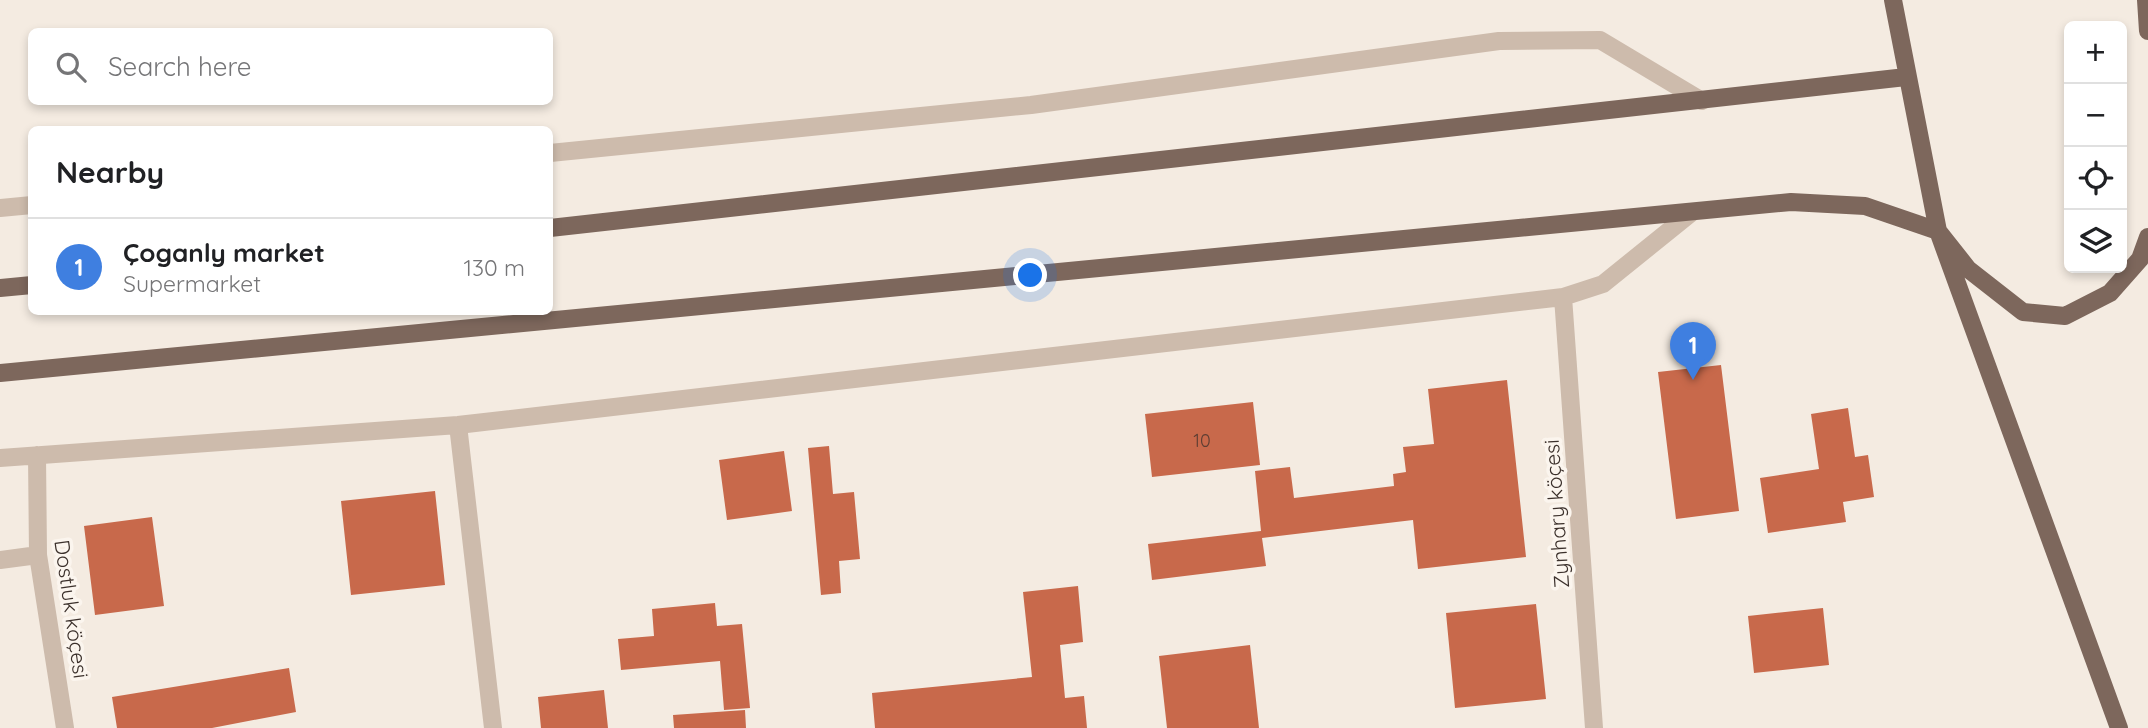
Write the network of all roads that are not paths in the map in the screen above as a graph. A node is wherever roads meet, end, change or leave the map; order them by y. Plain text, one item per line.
1 (1893, 0) edge
2 (2146, 0) edge
3 (2148, 31) edge
4 (1906, 77) junction
5 (1702, 101) junction
6 (553, 153) edge
7 (28, 205) edge
8 (0, 208) edge
9 (1691, 213) junction
10 (553, 228) edge
11 (1938, 231) junction
12 (2148, 237) edge
13 (28, 285) edge
14 (0, 288) edge
15 (1563, 297) junction
16 (0, 373) edge
17 (458, 425) junction
18 (37, 454) junction
19 (0, 458) edge
20 (38, 555) junction
21 (0, 560) edge
22 (65, 728) edge
23 (493, 728) edge
24 (1594, 728) edge
25 (2119, 728) edge

1 - 4 main road
2 - 3 main road
4 - 5 main road
4 - 11 main road
5 - 6 street
5 - 10 main road
7 - 8 street
9 - 11 main road
9 - 15 street
9 - 16 main road
11 - 12 main road
11 - 25 main road
13 - 14 main road
15 - 17 street
15 - 24 street, Zynhary köçesi
17 - 18 street
17 - 23 street
18 - 19 street
18 - 20 street, Dostluk köçesi
20 - 21 street
20 - 22 street, Dostluk köçesi

